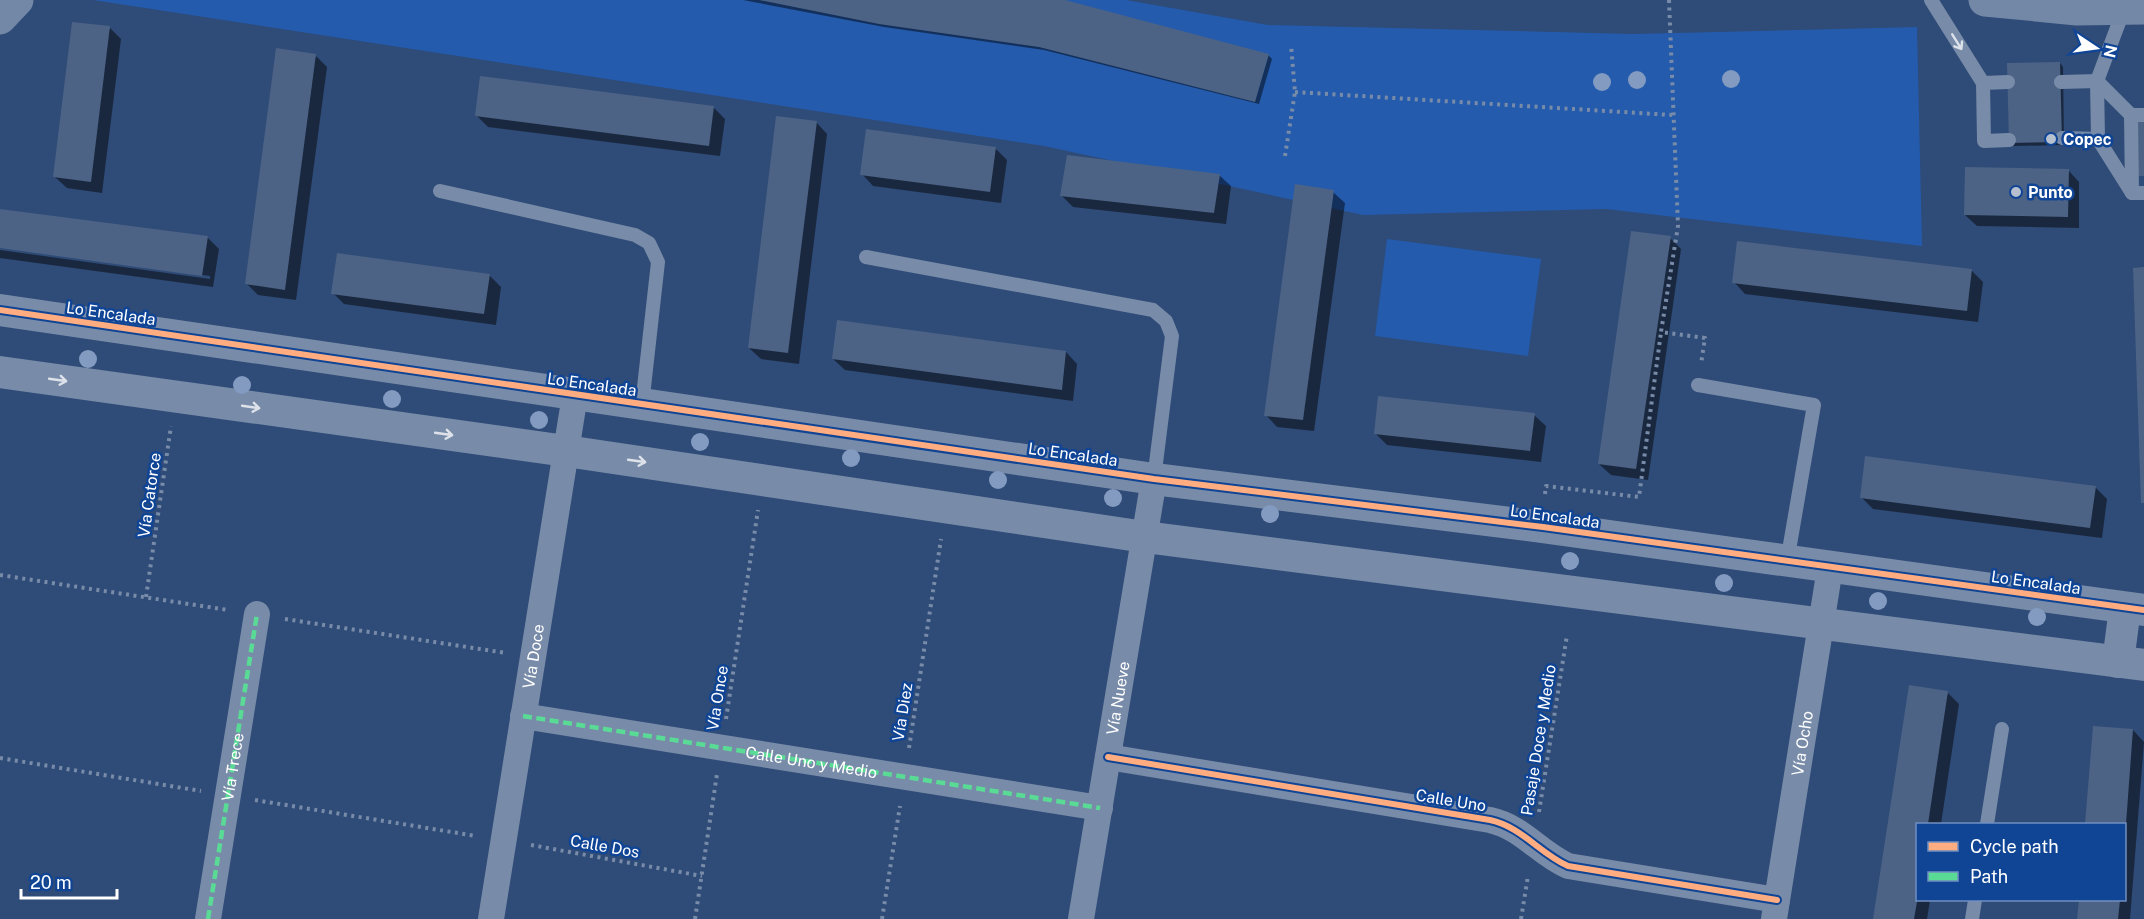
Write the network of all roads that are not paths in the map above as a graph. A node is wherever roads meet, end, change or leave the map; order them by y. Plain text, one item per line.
1 (17, 0) edge
2 (1931, 0) edge
3 (1986, 0) edge
4 (2134, 8) edge
5 (0, 18) edge
6 (2097, 81) junction
7 (2008, 82) dead end
8 (2061, 82) dead end
9 (1983, 84) junction
10 (2137, 115) edge
11 (2062, 138) dead end
12 (2098, 139) junction
13 (2009, 140) dead end
14 (440, 191) dead end
15 (2138, 193) edge
16 (866, 257) dead end
17 (0, 310) edge
18 (0, 372) edge
19 (1698, 385) road end
20 (575, 395) junction
21 (642, 405) junction
22 (566, 451) junction
23 (1154, 479) junction
24 (1145, 537) junction
25 (1787, 562) junction
26 (1830, 568) junction
27 (2134, 609) edge
28 (257, 614) dead end
29 (1821, 623) junction
30 (2131, 664) edge
31 (523, 716) junction
32 (2002, 729) dead end
33 (1108, 757) junction
34 (1100, 808) junction
35 (1987, 823) edge
36 (1975, 901) edge
37 (1776, 910) edge
38 (208, 919) edge
39 (491, 919) edge
40 (1082, 919) edge
41 (1972, 919) edge

1 - 5 main road
2 -> 9 lane
3 - 4 main road
4 - 6 lane
6 - 8 lane
6 - 10 lane
6 - 12 lane
7 - 9 lane
9 - 13 lane
10 - 15 lane
11 - 12 lane
12 - 15 lane
14 - 21 lane
16 - 23 lane
17 - 20 street, Lo Encalada
18 -> 22 street
19 - 25 lane
20 - 21 street, Lo Encalada
20 - 22 street, Vía Doce
21 - 23 street, Lo Encalada
22 -> 24 street
22 - 31 street, Vía Doce
23 - 24 street, Vía Nueve
23 - 25 street, Lo Encalada
24 - 29 street
24 - 33 street, Vía Nueve
25 - 26 street, Lo Encalada
26 - 27 street, Lo Encalada
26 - 29 street, Vía Ocho
27 - 30 street
28 - 38 street, Vía Trece
29 - 30 street
29 - 37 street, Vía Ocho
31 - 34 street, Calle Uno y Medio
31 - 39 street, Vía Doce
32 - 35 lane
33 - 34 street, Vía Nueve
33 - 37 street, Calle Uno
34 - 40 street, Vía Nueve
36 - 41 lane

